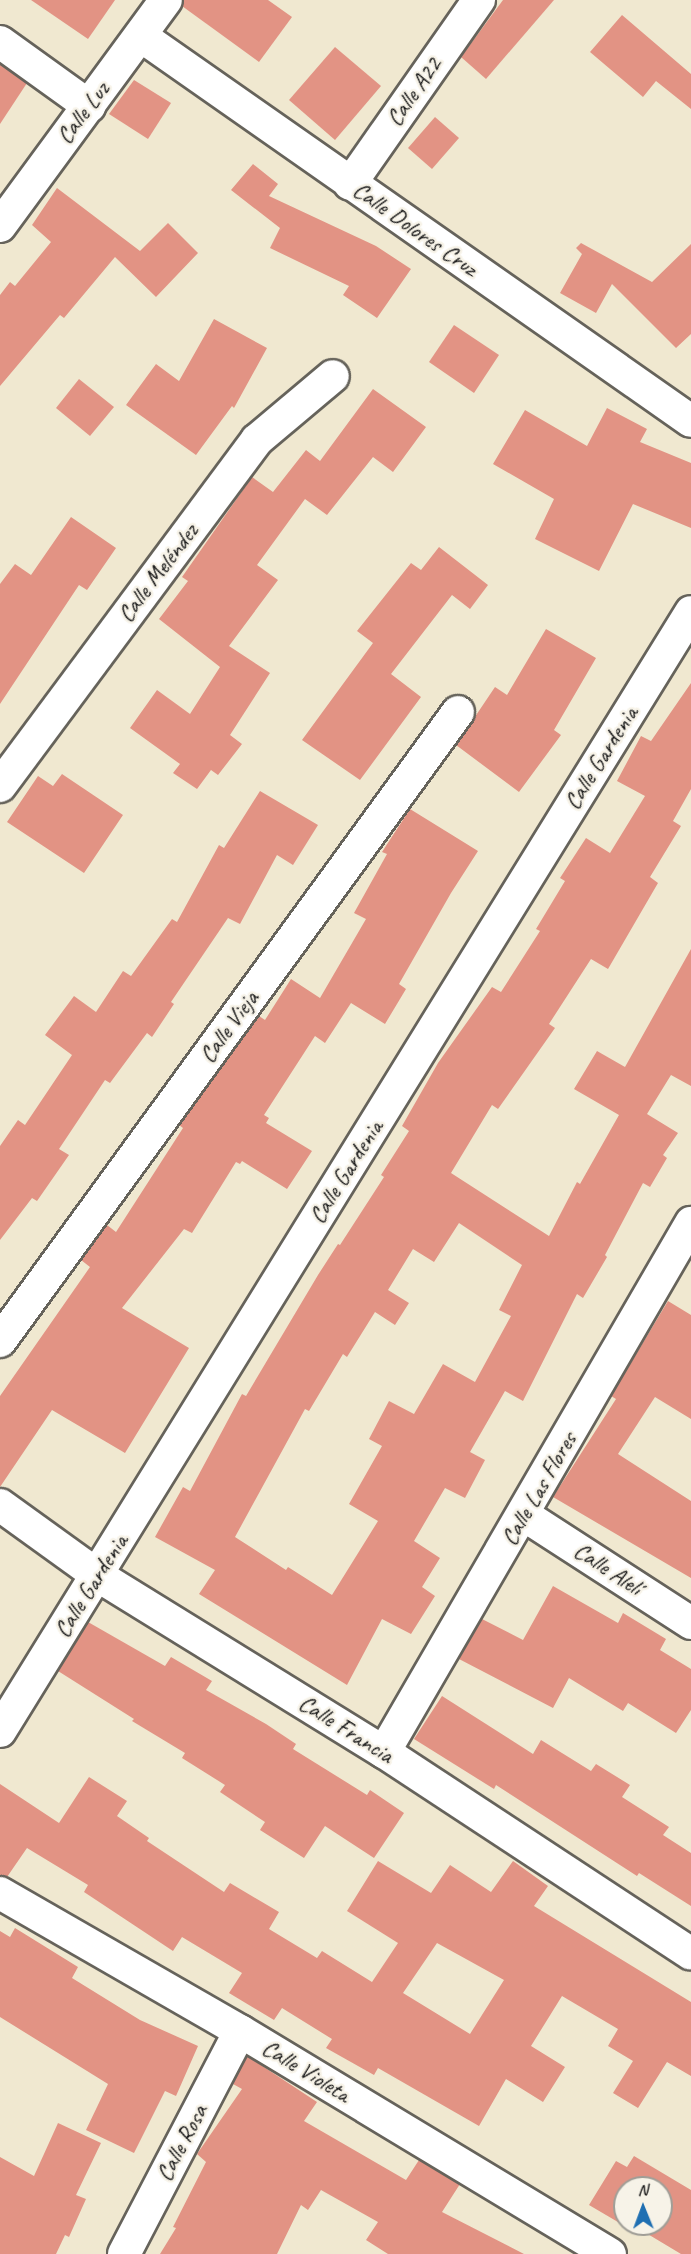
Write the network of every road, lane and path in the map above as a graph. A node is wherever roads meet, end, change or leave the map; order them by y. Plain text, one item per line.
1 (165, 0) edge
2 (479, 0) edge
3 (141, 36) junction
4 (0, 42) edge
5 (89, 105) junction
6 (350, 184) junction
7 (0, 225) edge
8 (333, 376) dead end
9 (691, 421) edge
10 (691, 612) edge
11 (458, 712) dead end
12 (0, 786) edge
13 (691, 1223) edge
14 (681, 1268) edge
15 (0, 1341) edge
16 (0, 1505) edge
17 (524, 1515) junction
18 (97, 1575) junction
19 (691, 1623) edge
20 (0, 1731) edge
21 (384, 1752) junction
22 (0, 1893) edge
23 (691, 1954) edge
24 (240, 2031) junction
25 (578, 2246) edge
26 (124, 2254) edge
27 (610, 2254) edge

1 - 3 street, Calle Luz
2 - 6 street, Calle A22
3 - 5 street, Calle Luz
3 - 6 street, Calle Dolores Cruz
4 - 5 street
5 - 7 street, Calle Luz
6 - 9 street, Calle Dolores Cruz
8 - 12 street, Calle Meléndez
10 - 18 street, Calle Gardenia
11 - 15 street, Calle Vieja
13 - 14 street, Calle Las Flores
14 - 17 street, Calle Las Flores
16 - 18 street, Calle Francia
17 - 19 street, Calle Alelí
17 - 21 street, Calle Las Flores
18 - 20 street, Calle Gardenia
18 - 21 street, Calle Francia
21 - 23 street, Calle Francia
22 - 24 street, Calle Violeta
24 - 25 street, Calle Violeta
24 - 26 street, Calle Rosa
25 - 27 street, Calle Violeta

